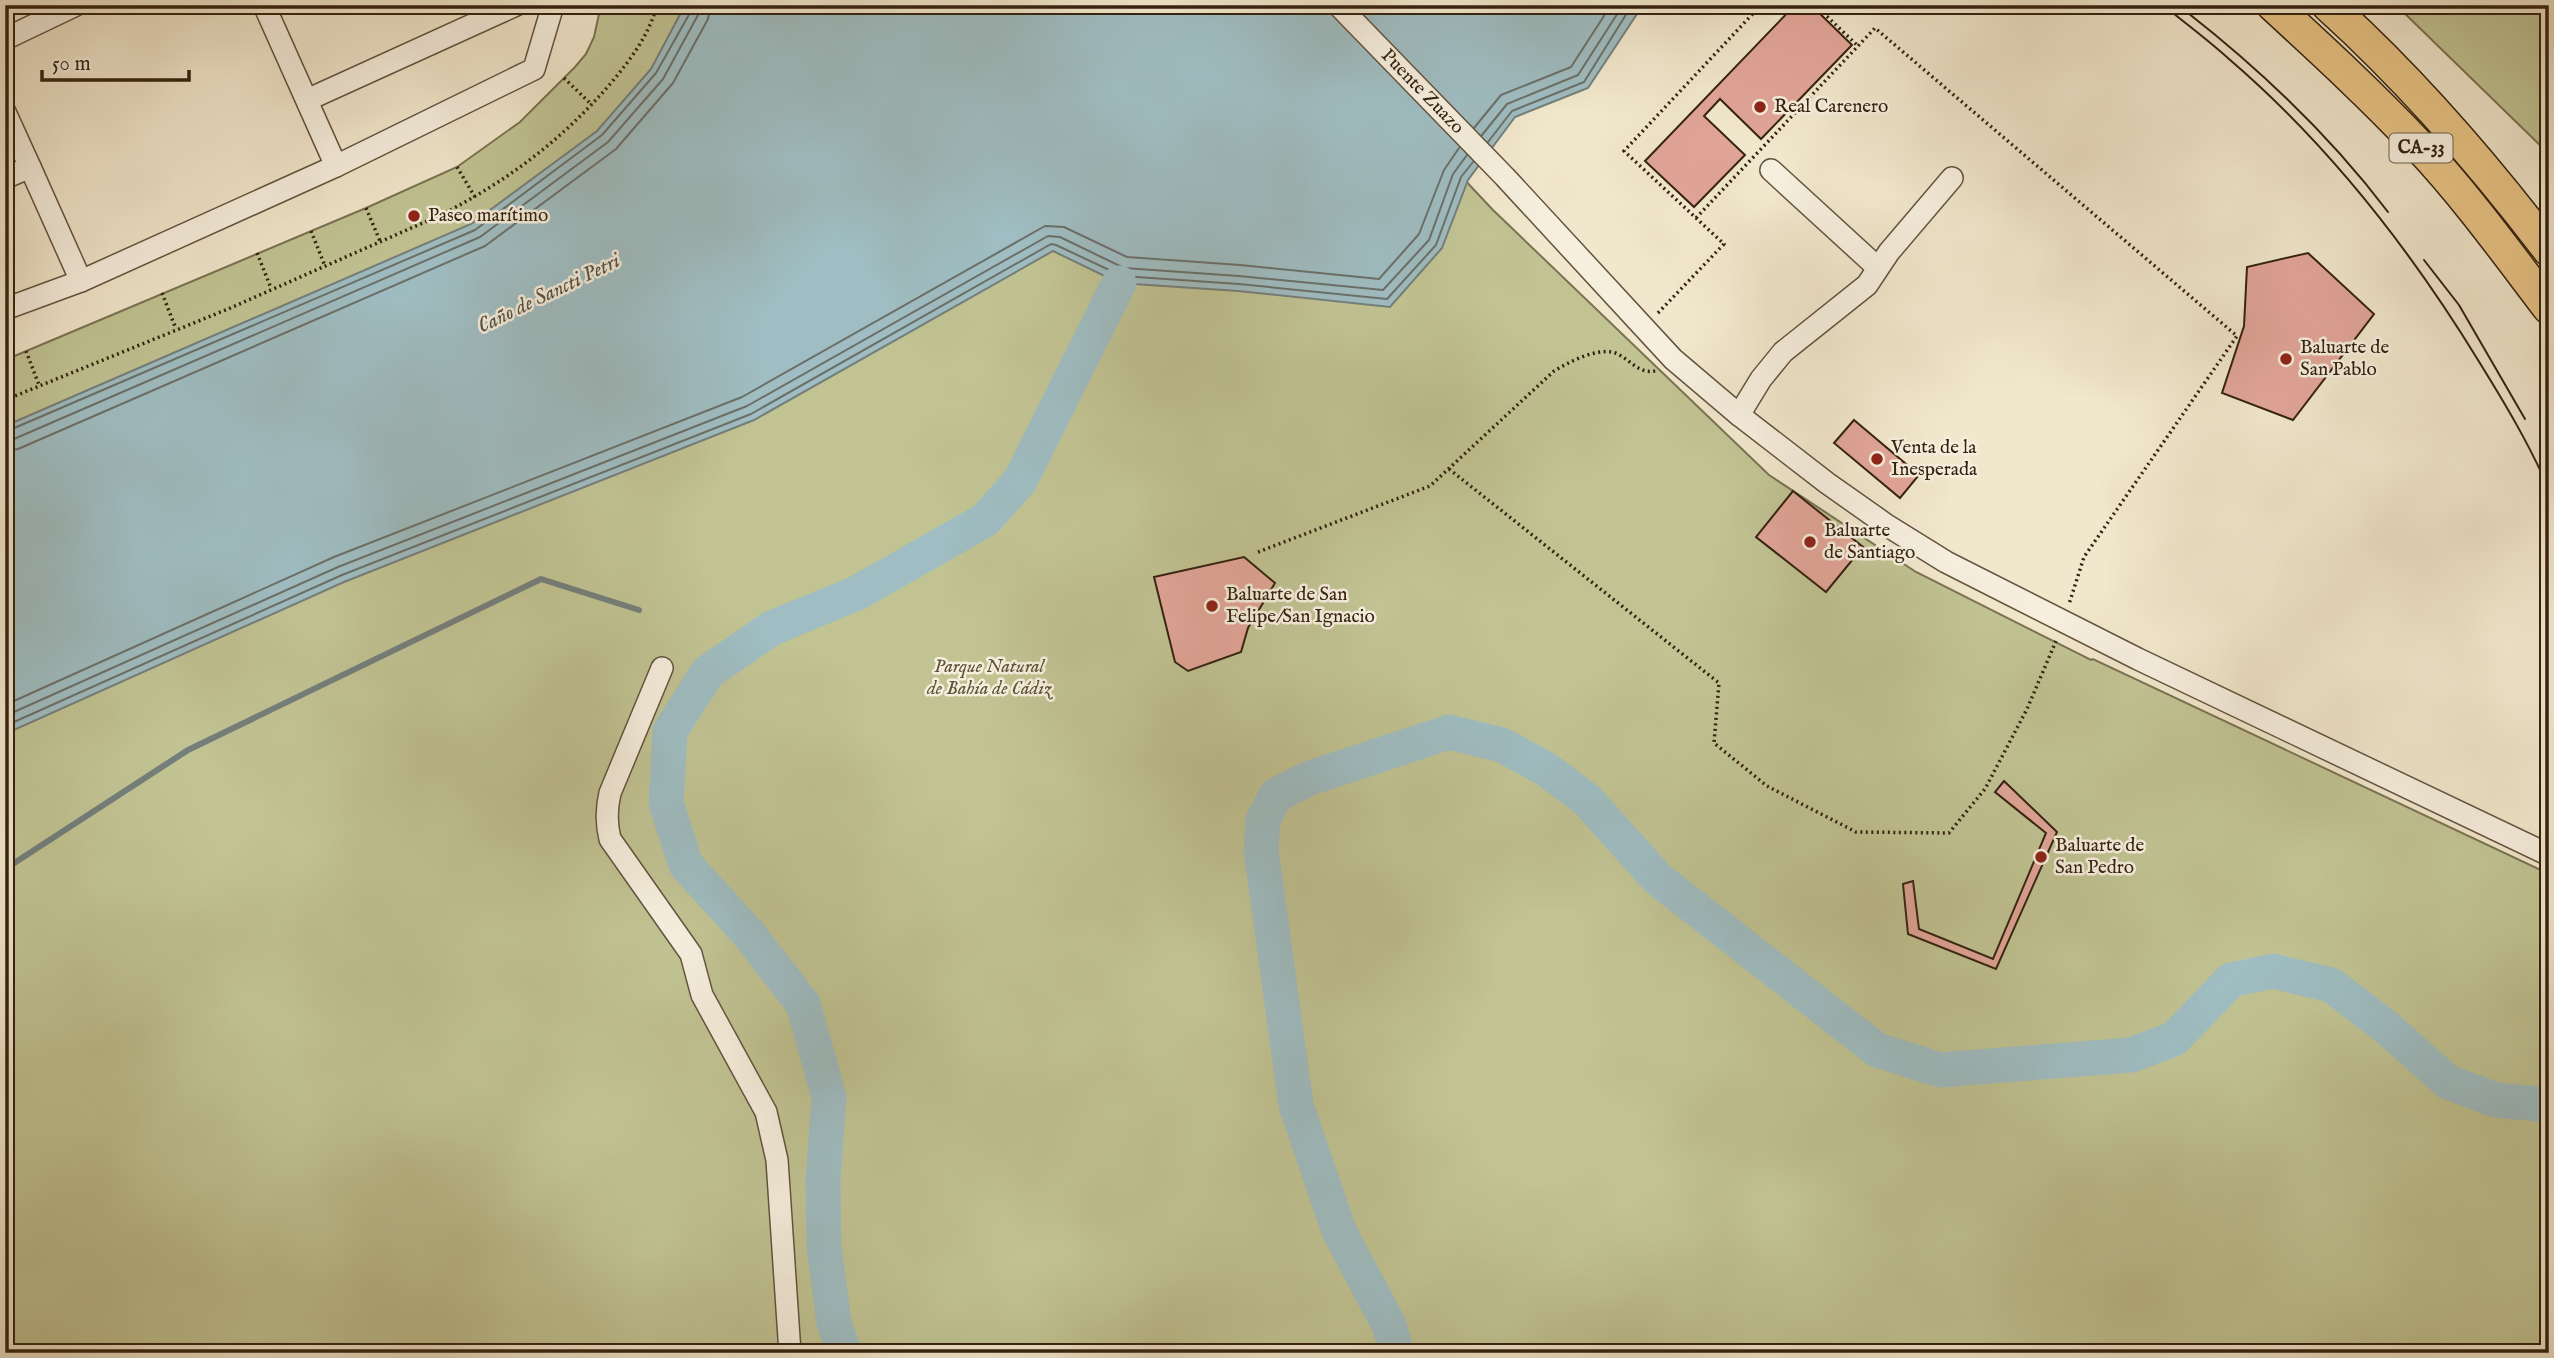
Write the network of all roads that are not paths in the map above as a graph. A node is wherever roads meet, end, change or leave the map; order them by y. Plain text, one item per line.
1 (76, 5) edge
2 (264, 5) edge
3 (516, 5) edge
4 (553, 5) edge
5 (1338, 5) edge
6 (2273, 5) edge
7 (2328, 5) edge
8 (5, 39) edge
9 (307, 100) junction
10 (5, 112) edge
11 (336, 166) junction
12 (30, 167) junction
13 (1771, 170) dead end
14 (5, 178) edge
15 (1952, 178) dead end
16 (2549, 250) edge
17 (1878, 268) junction
18 (81, 281) junction
19 (2549, 308) edge
20 (5, 309) edge
21 (1738, 415) junction
22 (662, 668) dead end
23 (2549, 855) edge
24 (790, 1353) edge

1 - 8 street
2 - 9 street
3 - 9 street
4 - 11 street
5 - 21 street, Puente Zuazo
6 - 19 highway, CA-33
7 - 16 highway, CA-33
9 - 11 street
10 - 12 street
11 - 18 street
12 - 14 street
12 - 18 street
13 - 17 street
15 - 17 street
17 - 21 street
18 - 20 street
21 - 23 street, Puente Zuazo
22 - 24 street

